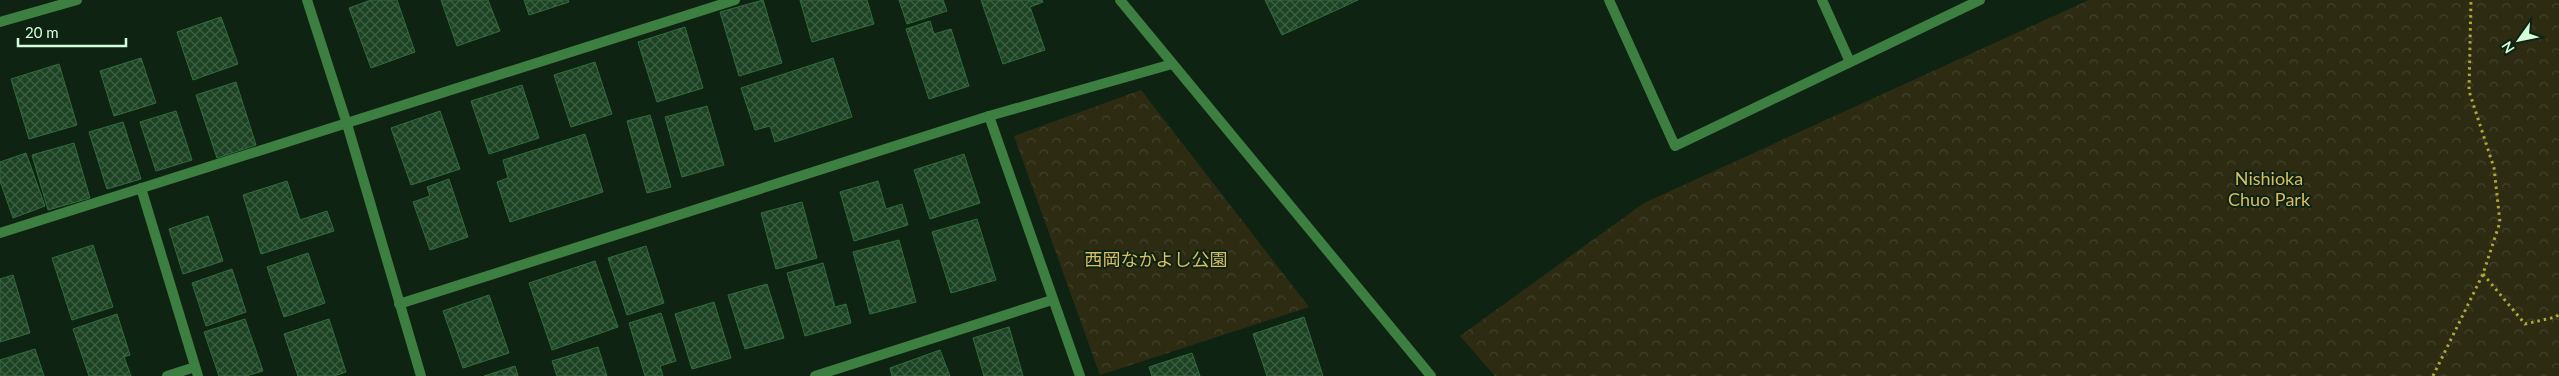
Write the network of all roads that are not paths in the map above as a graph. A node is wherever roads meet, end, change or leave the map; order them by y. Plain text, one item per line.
1 (77, 0) edge
2 (307, 0) edge
3 (735, 0) edge
4 (1120, 0) edge
5 (1609, 0) edge
6 (1822, 0) edge
7 (1980, 0) edge
8 (0, 22) edge
9 (1850, 62) junction
10 (1172, 64) junction
11 (989, 116) junction
12 (347, 124) junction
13 (141, 188) junction
14 (0, 233) edge
15 (1052, 300) junction
16 (398, 304) junction
17 (197, 371) edge
18 (167, 376) edge
19 (421, 376) edge
20 (815, 376) edge
21 (1080, 376) edge
22 (1431, 376) edge

1 - 8 street
2 - 12 street
3 - 12 street
4 - 10 street
5 - 9 street
6 - 9 street
7 - 9 street
10 - 11 street
10 - 22 street
11 - 15 street
11 - 16 street
12 - 13 street
12 - 16 street
13 - 14 street
13 - 17 street
15 - 20 street
15 - 21 street
16 - 19 street
17 - 18 street

